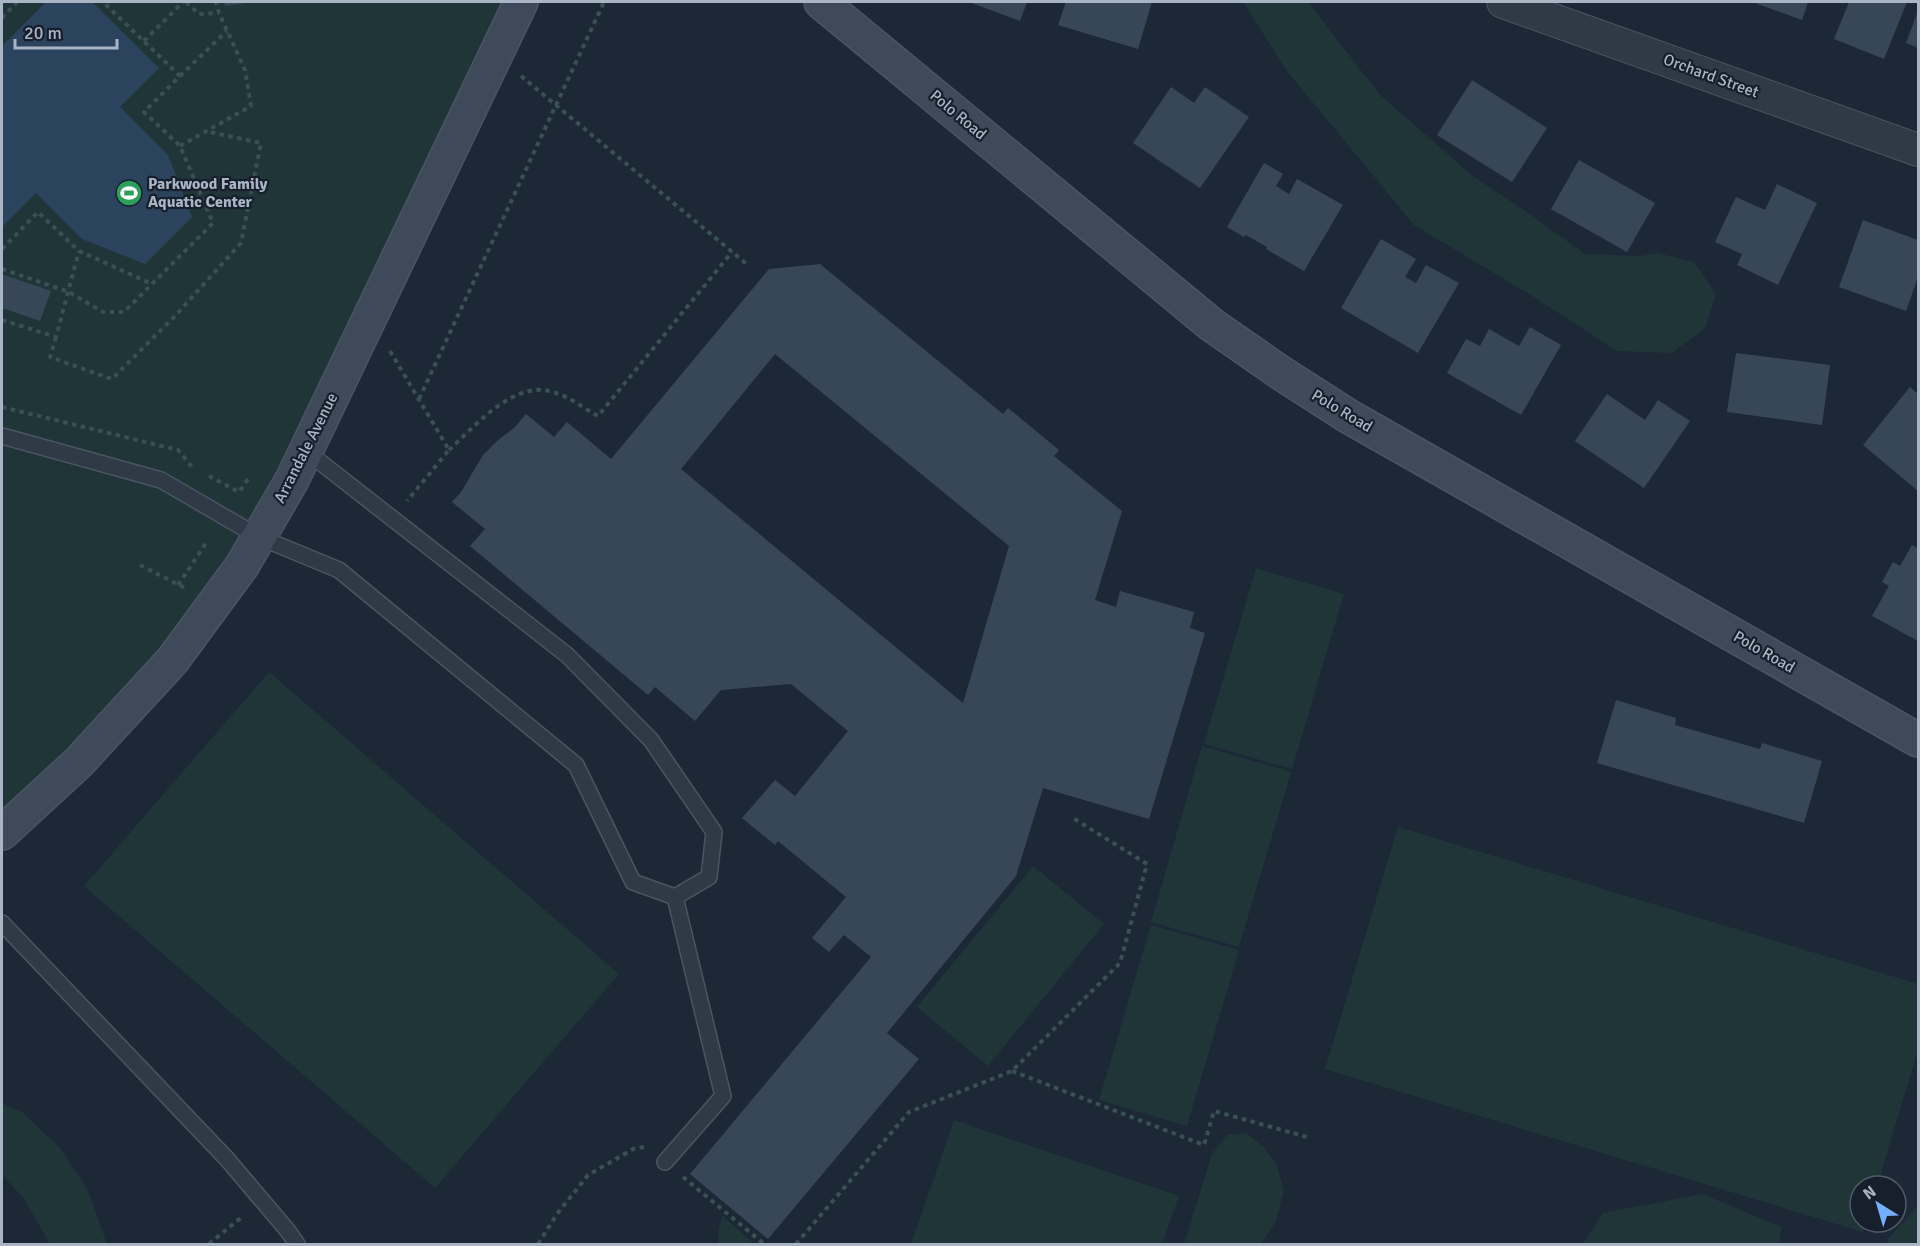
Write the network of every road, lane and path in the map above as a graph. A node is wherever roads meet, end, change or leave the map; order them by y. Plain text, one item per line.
1 (17, 2) edge
2 (103, 2) edge
3 (185, 2) edge
4 (216, 2) edge
5 (521, 2) edge
6 (604, 2) edge
7 (821, 2) edge
8 (1503, 2) edge
9 (219, 13) junction
10 (2, 18) edge
11 (227, 30) junction
12 (144, 41) junction
13 (496, 54) junction
14 (180, 76) junction
15 (555, 106) junction
16 (205, 131) junction
17 (180, 146) junction
18 (1918, 150) edge
19 (2, 249) edge
20 (79, 251) junction
21 (732, 252) junction
22 (749, 266) dead end
23 (2, 269) edge
24 (153, 284) junction
25 (69, 292) junction
26 (370, 318) junction
27 (2, 320) edge
28 (56, 337) junction
29 (419, 399) junction
30 (2, 436) edge
31 (449, 450) junction
32 (306, 451) junction
33 (250, 476) dead end
34 (239, 492) dead end
35 (407, 502) dead end
36 (259, 537) junction
37 (206, 543) dead end
38 (140, 565) dead end
39 (1918, 740) edge
40 (1072, 818) dead end
41 (2, 833) edge
42 (675, 897) junction
43 (2, 923) edge
44 (1012, 1071) junction
45 (1307, 1137) dead end
46 (665, 1162) junction
47 (262, 1201) junction
48 (209, 1245) edge
49 (297, 1245) edge
50 (538, 1245) edge
51 (764, 1245) edge
52 (796, 1245) edge

1 - 10 path
2 - 12 path
3 - 9 path
3 - 12 path
4 - 9 path
5 - 13 street, Arrandale Avenue
6 - 15 path
7 - 39 street, Polo Road
8 - 18 street, Orchard Street
9 - 11 path
11 - 14 path
11 - 16 path
12 - 14 path
13 - 15 path
13 - 26 street, Arrandale Avenue
14 - 17 path
15 - 21 path
15 - 29 path
16 - 17 path
16 - 28 path
17 - 24 path
19 - 20 path
20 - 24 path
20 - 25 path
21 - 22 path
21 - 31 path
23 - 25 path
24 - 25 path
25 - 28 path
26 - 29 path
26 - 32 street, Arrandale Avenue
27 - 28 path
29 - 31 path
30 - 36 lane
31 - 35 path
32 - 36 street, Arrandale Avenue
32 - 42 lane
33 - 34 path
36 - 41 street, Arrandale Avenue
36 - 42 lane
37 - 38 path
40 - 44 path
42 - 46 lane
43 - 47 lane
44 - 45 path
44 - 52 path
46 - 50 path
46 - 51 path
47 - 48 path
47 - 49 lane

